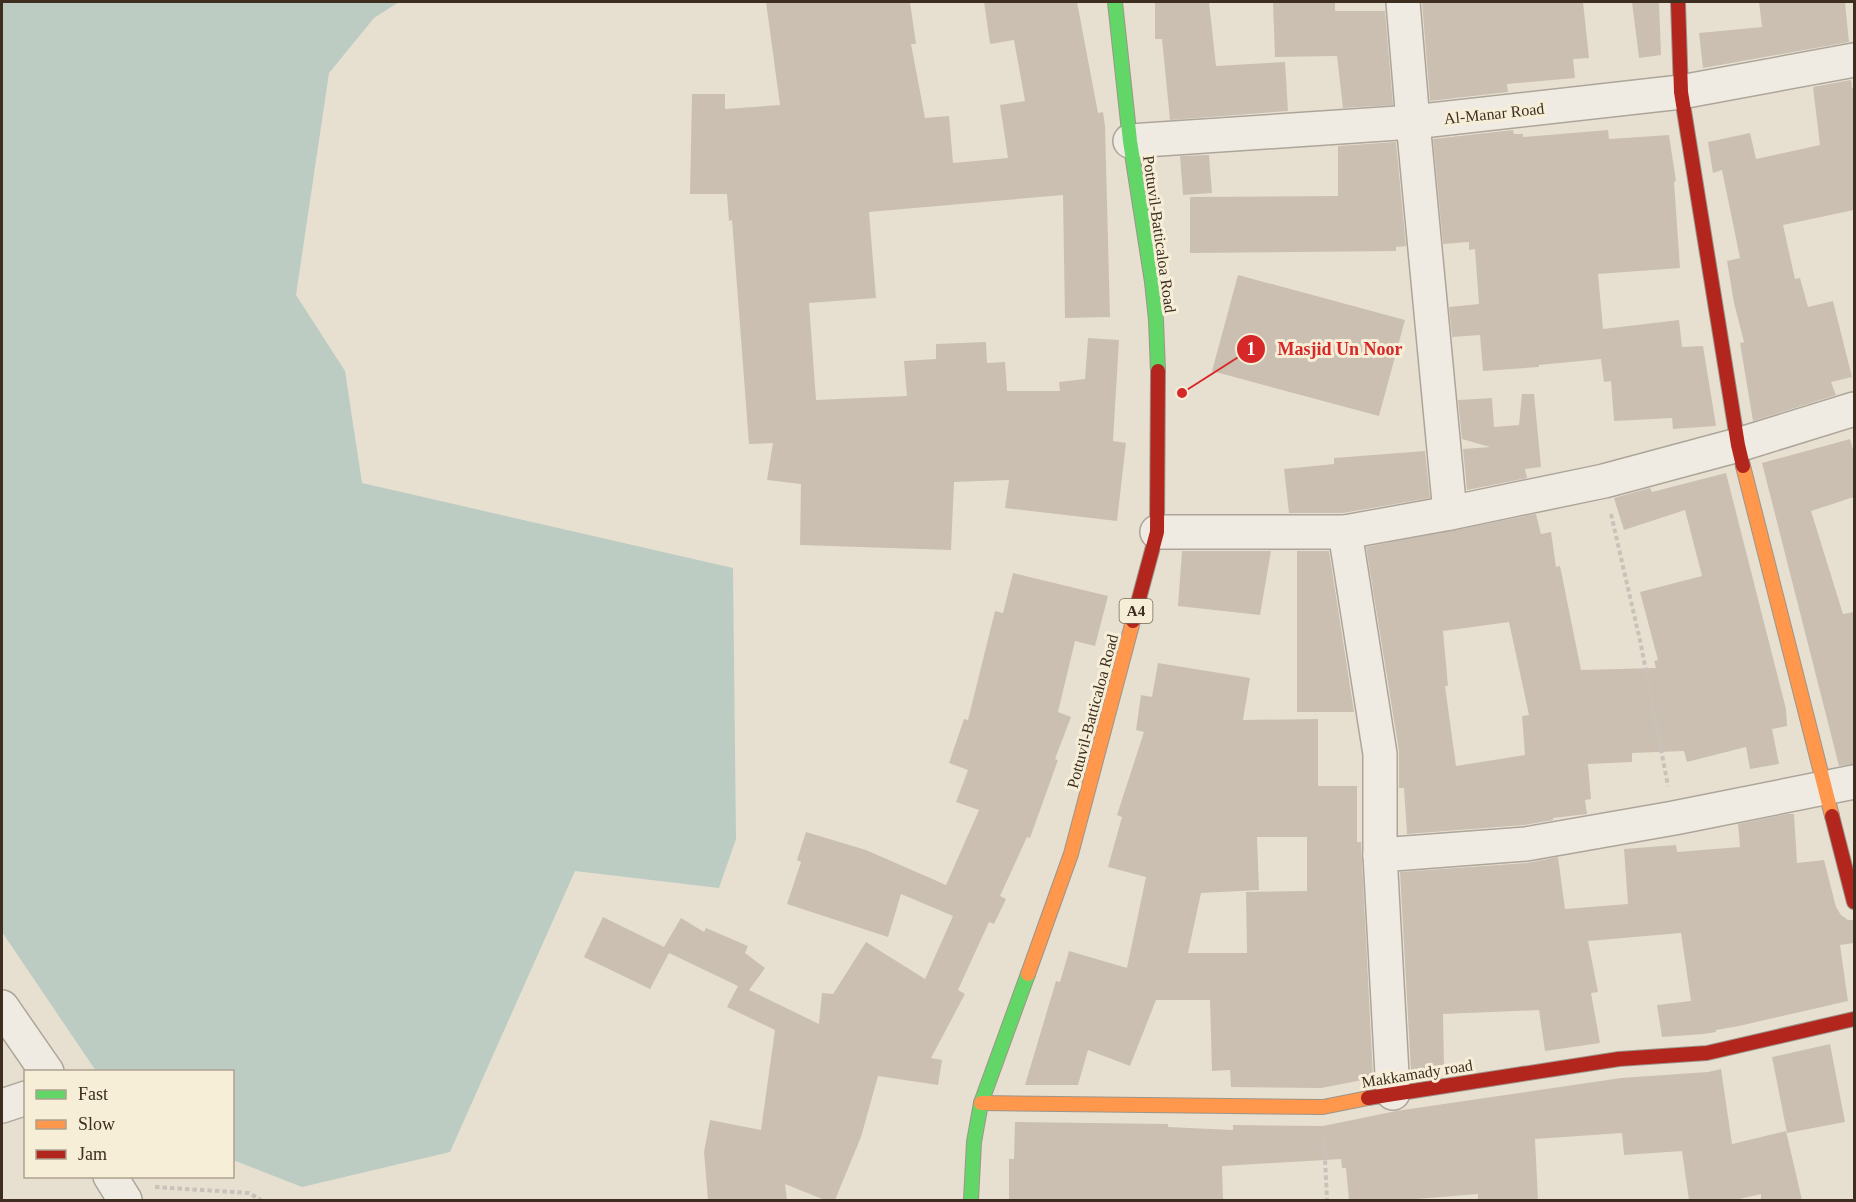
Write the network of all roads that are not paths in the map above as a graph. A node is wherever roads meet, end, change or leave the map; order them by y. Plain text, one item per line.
1 (1115, 2) edge
2 (1403, 2) edge
3 (1678, 2) edge
4 (1854, 60) edge
5 (1681, 92) junction
6 (1413, 122) junction
7 (1130, 141) junction
8 (1854, 409) edge
9 (1738, 446) junction
10 (1450, 513) junction
11 (1157, 532) junction
12 (1346, 532) junction
13 (1840, 785) edge
14 (1380, 855) junction
15 (1854, 902) edge
16 (2, 1007) edge
17 (1854, 1019) edge
18 (46, 1070) edge
19 (1393, 1093) junction
20 (24, 1099) edge
21 (981, 1103) junction
22 (2, 1106) edge
23 (971, 1200) edge

1 - 7 main road, Pottuvil-Batticaloa Road / A4
2 - 6 street
3 - 5 main road
4 - 5 street, Al-Manar Road
5 - 6 street, Al-Manar Road
5 - 9 main road
6 - 7 street, Al-Manar Road
6 - 10 street
7 - 11 main road, Pottuvil-Batticaloa Road / A4
8 - 9 street
9 - 10 street
9 - 13 main road
10 - 12 street
11 - 12 street
11 - 21 main road, Pottuvil-Batticaloa Road / A4
12 - 14 street
13 - 14 street
13 - 15 main road
14 - 19 street
16 - 18 street
17 - 19 main road, Makkamady road
19 - 21 main road, Makkamady road
20 - 22 street
21 - 23 main road, Pottuvil-Batticaloa Road / A4

